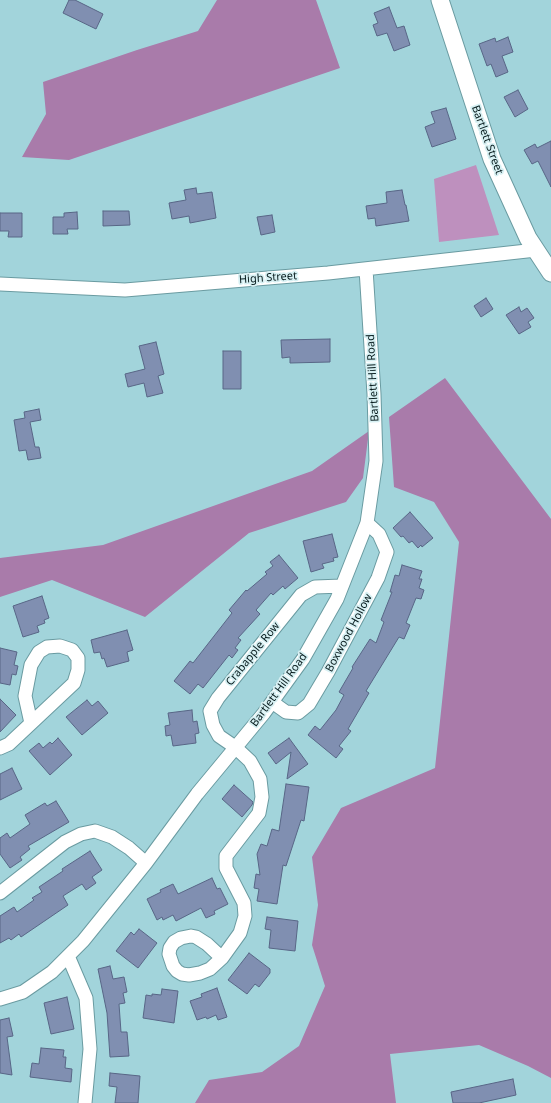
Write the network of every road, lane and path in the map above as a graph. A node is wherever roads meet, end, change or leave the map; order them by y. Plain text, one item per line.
1 (440, 0) edge
2 (536, 250) junction
3 (366, 269) junction
4 (551, 273) edge
5 (0, 284) edge
6 (367, 523) junction
7 (342, 586) junction
8 (272, 702) junction
9 (31, 722) junction
10 (235, 747) junction
11 (0, 748) edge
12 (146, 863) junction
13 (0, 893) edge
14 (68, 956) junction
15 (222, 958) dead end
16 (0, 999) edge
17 (85, 1103) edge

1 - 2 main road, Bartlett Street
2 - 3 street, High Street
2 - 4 main road, Bartlett Street
3 - 5 street, High Street
3 - 6 street, Bartlett Hill Road
6 - 7 street, Bartlett Hill Road
6 - 8 street, Boxwood Hollow
7 - 8 street, Bartlett Hill Road
7 - 10 street, Crabapple Row
8 - 10 street, Bartlett Hill Road
9 - 9 street
9 - 11 street
10 - 12 street, Bartlett Hill Road
10 - 15 street, Crabapple Row
12 - 13 street
12 - 14 street, Bartlett Hill Road
14 - 16 street, Bartlett Hill Road
14 - 17 street

